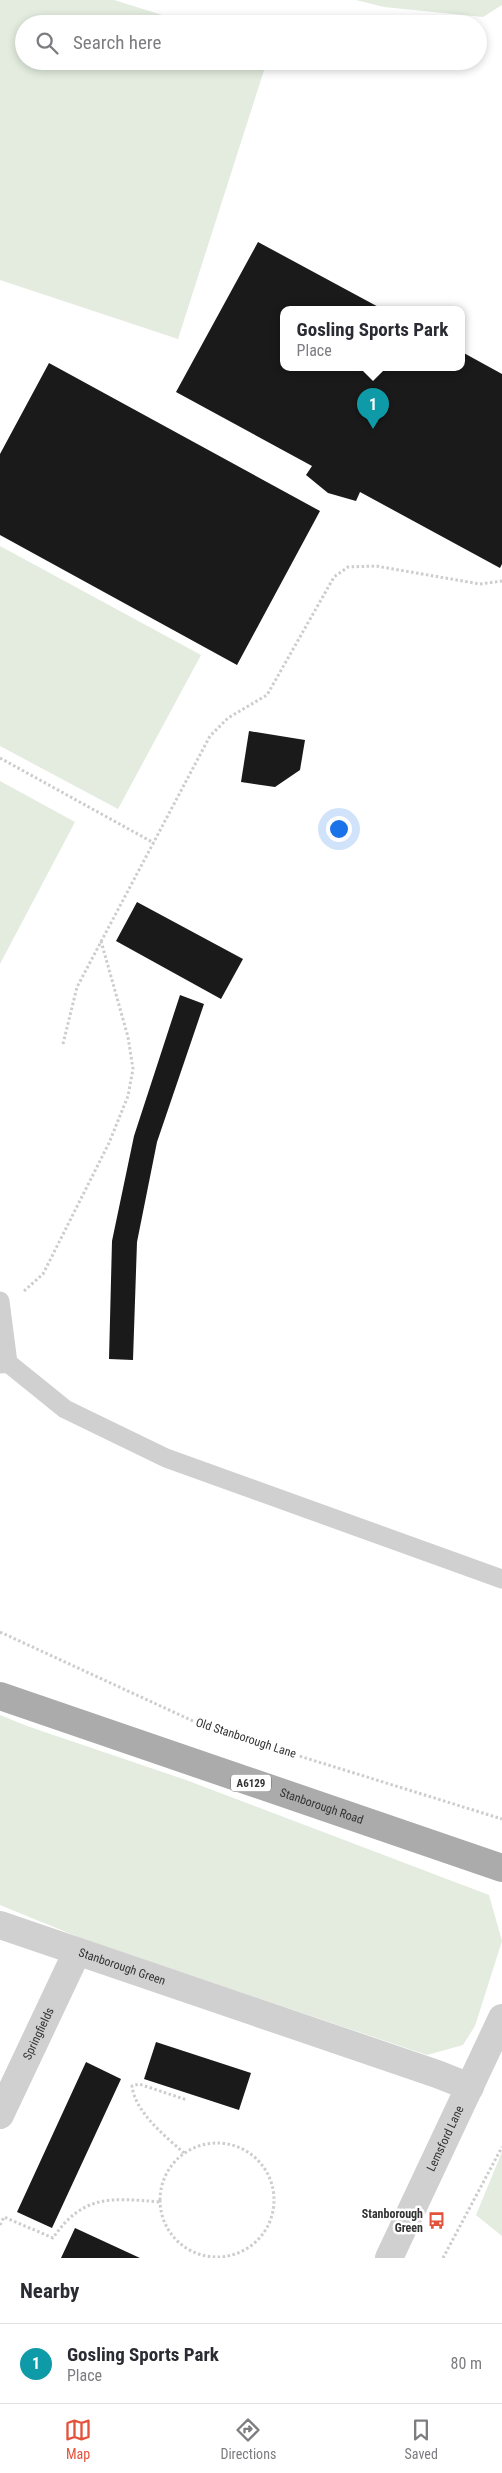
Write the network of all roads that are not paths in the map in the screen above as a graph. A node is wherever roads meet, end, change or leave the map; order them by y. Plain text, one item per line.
1 (0, 1301) edge
2 (4, 1363) edge
3 (502, 1579) edge
4 (0, 1696) edge
5 (502, 1868) edge
6 (0, 1925) edge
7 (76, 1952) junction
8 (502, 2018) edge
9 (470, 2087) junction
10 (0, 2115) edge
11 (389, 2258) edge

1 - 2 lane
2 - 3 lane
4 - 5 main road, Stanborough Road / A6129
6 - 7 street, Stanborough Green
7 - 9 street, Stanborough Green
7 - 10 street, Springfields
8 - 9 street, Lemsford Lane
9 - 11 street, Lemsford Lane

